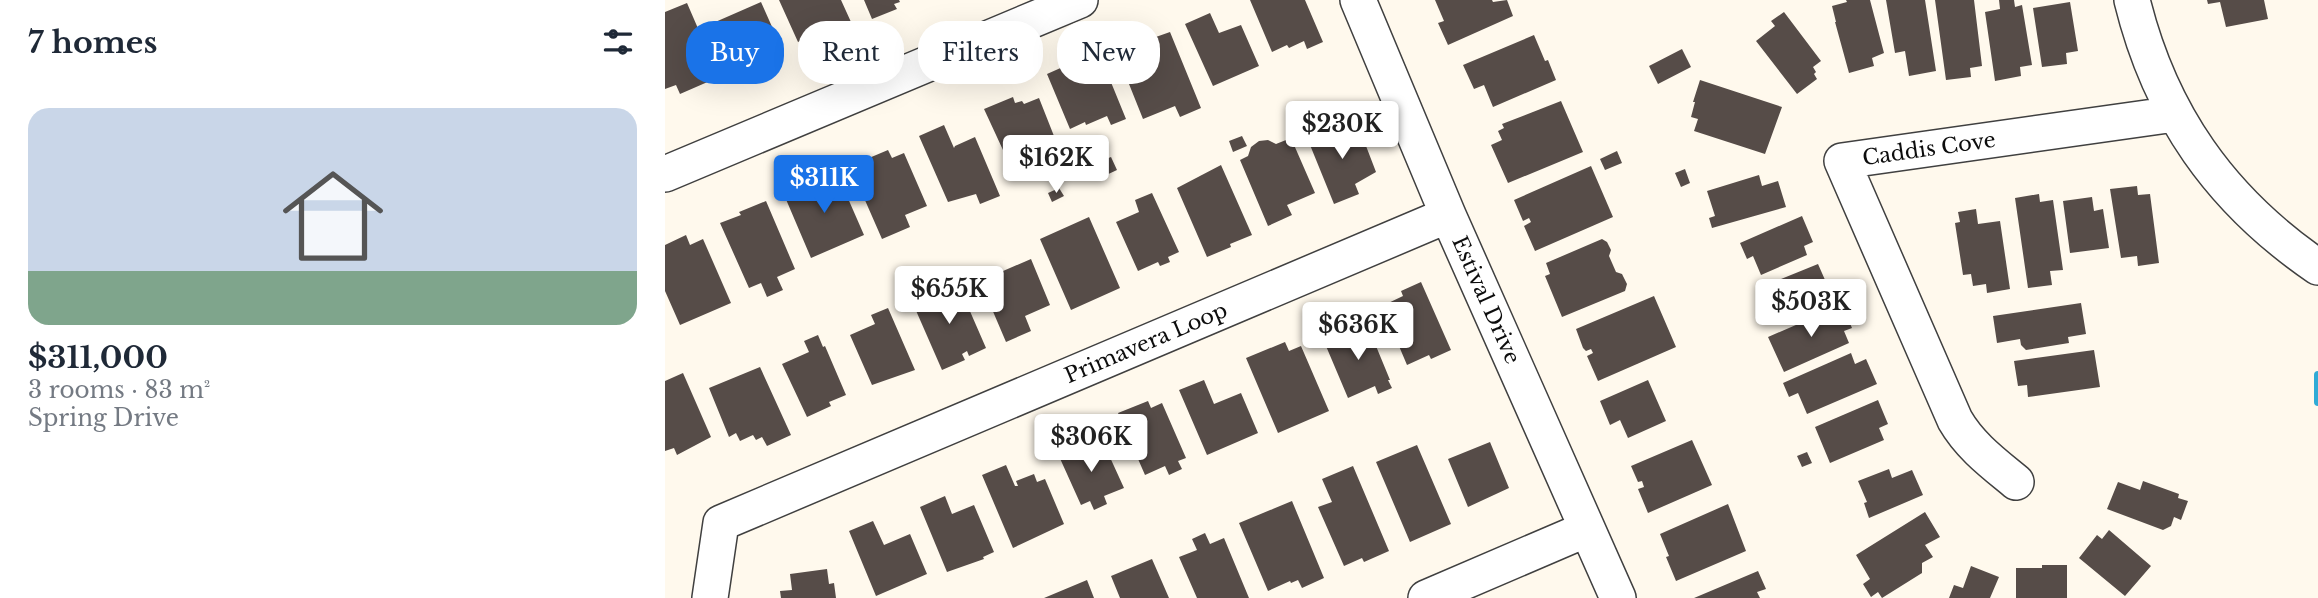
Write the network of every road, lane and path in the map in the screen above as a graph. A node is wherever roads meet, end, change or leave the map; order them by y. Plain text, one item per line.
1 (1080, 0) edge
2 (1358, 0) edge
3 (2132, 0) edge
4 (2175, 114) junction
5 (665, 174) edge
6 (1448, 215) junction
7 (2318, 267) edge
8 (2016, 482) dead end
9 (1587, 528) junction
10 (710, 598) edge
11 (1426, 598) edge
12 (1618, 598) edge

1 - 5 street
2 - 6 street, Estival Drive
3 - 4 street
4 - 7 street
4 - 8 street, Caddis Cove
6 - 9 street, Estival Drive
6 - 10 street, Primavera Loop
9 - 11 street
9 - 12 street, Estival Drive

